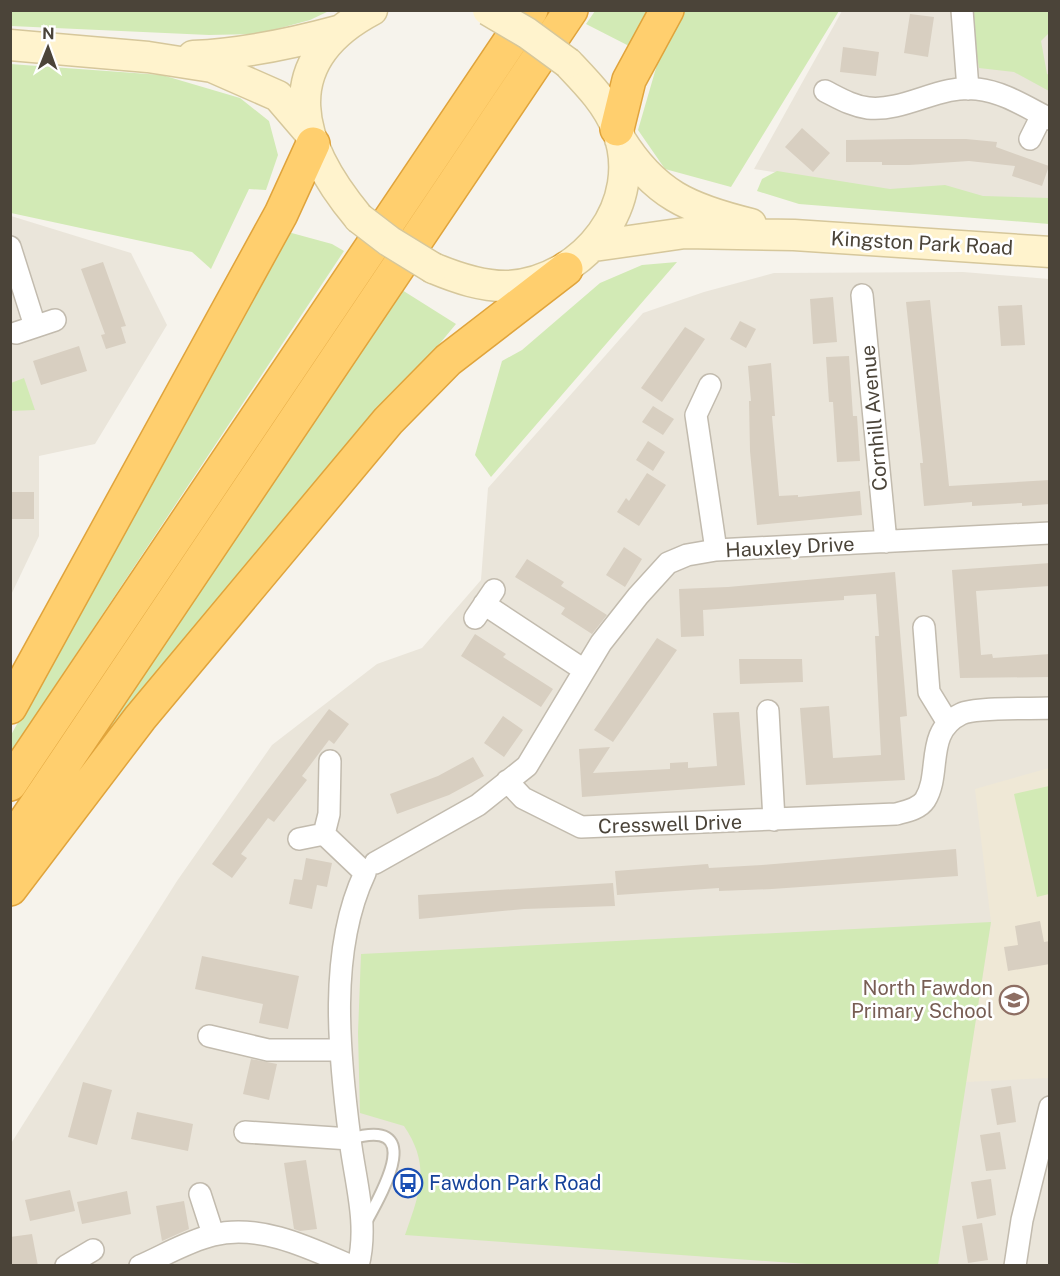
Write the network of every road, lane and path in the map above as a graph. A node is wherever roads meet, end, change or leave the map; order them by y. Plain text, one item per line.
1 (372, 10) edge
2 (488, 10) edge
3 (531, 10) edge
4 (571, 10) edge
5 (667, 10) edge
6 (962, 10) edge
7 (338, 30) junction
8 (10, 45) edge
9 (148, 57) junction
10 (968, 89) junction
11 (825, 91) dead end
12 (1046, 117) edge
13 (618, 134) junction
14 (310, 137) junction
15 (1030, 138) dead end
16 (794, 235) junction
17 (594, 246) junction
18 (10, 248) edge
19 (1050, 252) edge
20 (566, 269) junction
21 (862, 295) dead end
22 (35, 326) dead end
23 (710, 385) dead end
24 (1050, 533) edge
25 (886, 542) junction
26 (716, 550) junction
27 (484, 604) dead end
28 (924, 627) dead end
29 (584, 670) junction
30 (10, 707) edge
31 (1050, 708) edge
32 (769, 711) dead end
33 (948, 723) junction
34 (330, 761) dead end
35 (507, 781) junction
36 (10, 784) edge
37 (774, 820) junction
38 (324, 834) junction
39 (299, 838) dead end
40 (10, 844) edge
41 (370, 868) junction
42 (10, 889) edge
43 (209, 1036) dead end
44 (341, 1050) junction
45 (1050, 1107) edge
46 (246, 1132) dead end
47 (350, 1139) junction
48 (200, 1194) dead end
49 (363, 1227) junction
50 (213, 1234) junction
51 (93, 1250) dead end
52 (66, 1266) edge
53 (140, 1266) edge
54 (351, 1266) edge
55 (358, 1266) edge
56 (1015, 1266) edge

1 - 7 street
2 - 13 street, Kingston Park Road, bridge
3 - 36 highway
4 - 40 highway
5 - 13 highway
6 - 10 street
7 - 9 street
7 - 14 street
8 - 9 street
9 - 14 street
10 - 11 street
10 - 12 street
12 - 15 street
13 - 16 street, Kingston Park Road
13 - 17 street
14 - 20 street, bridge
14 - 30 highway
16 - 17 street, Kingston Park Road
16 - 19 street, Kingston Park Road
17 - 20 street
18 - 22 street
20 - 42 highway
21 - 25 street, Cornhill Avenue
23 - 26 street
24 - 25 street, Hauxley Drive
25 - 26 street, Hauxley Drive
26 - 29 street, Hauxley Drive
27 - 29 street
28 - 33 street
29 - 35 street, Hauxley Drive
31 - 33 street
32 - 37 street
33 - 37 street, Cresswell Drive
34 - 38 street
35 - 37 street, Cresswell Drive
35 - 41 street, Hauxley Drive
38 - 39 street
38 - 41 street
41 - 44 street
43 - 44 street
44 - 47 street
45 - 56 street
46 - 47 street
47 - 49 street
47 - 49 lane
48 - 50 street
49 - 55 street
50 - 53 street
50 - 54 street
51 - 52 street

